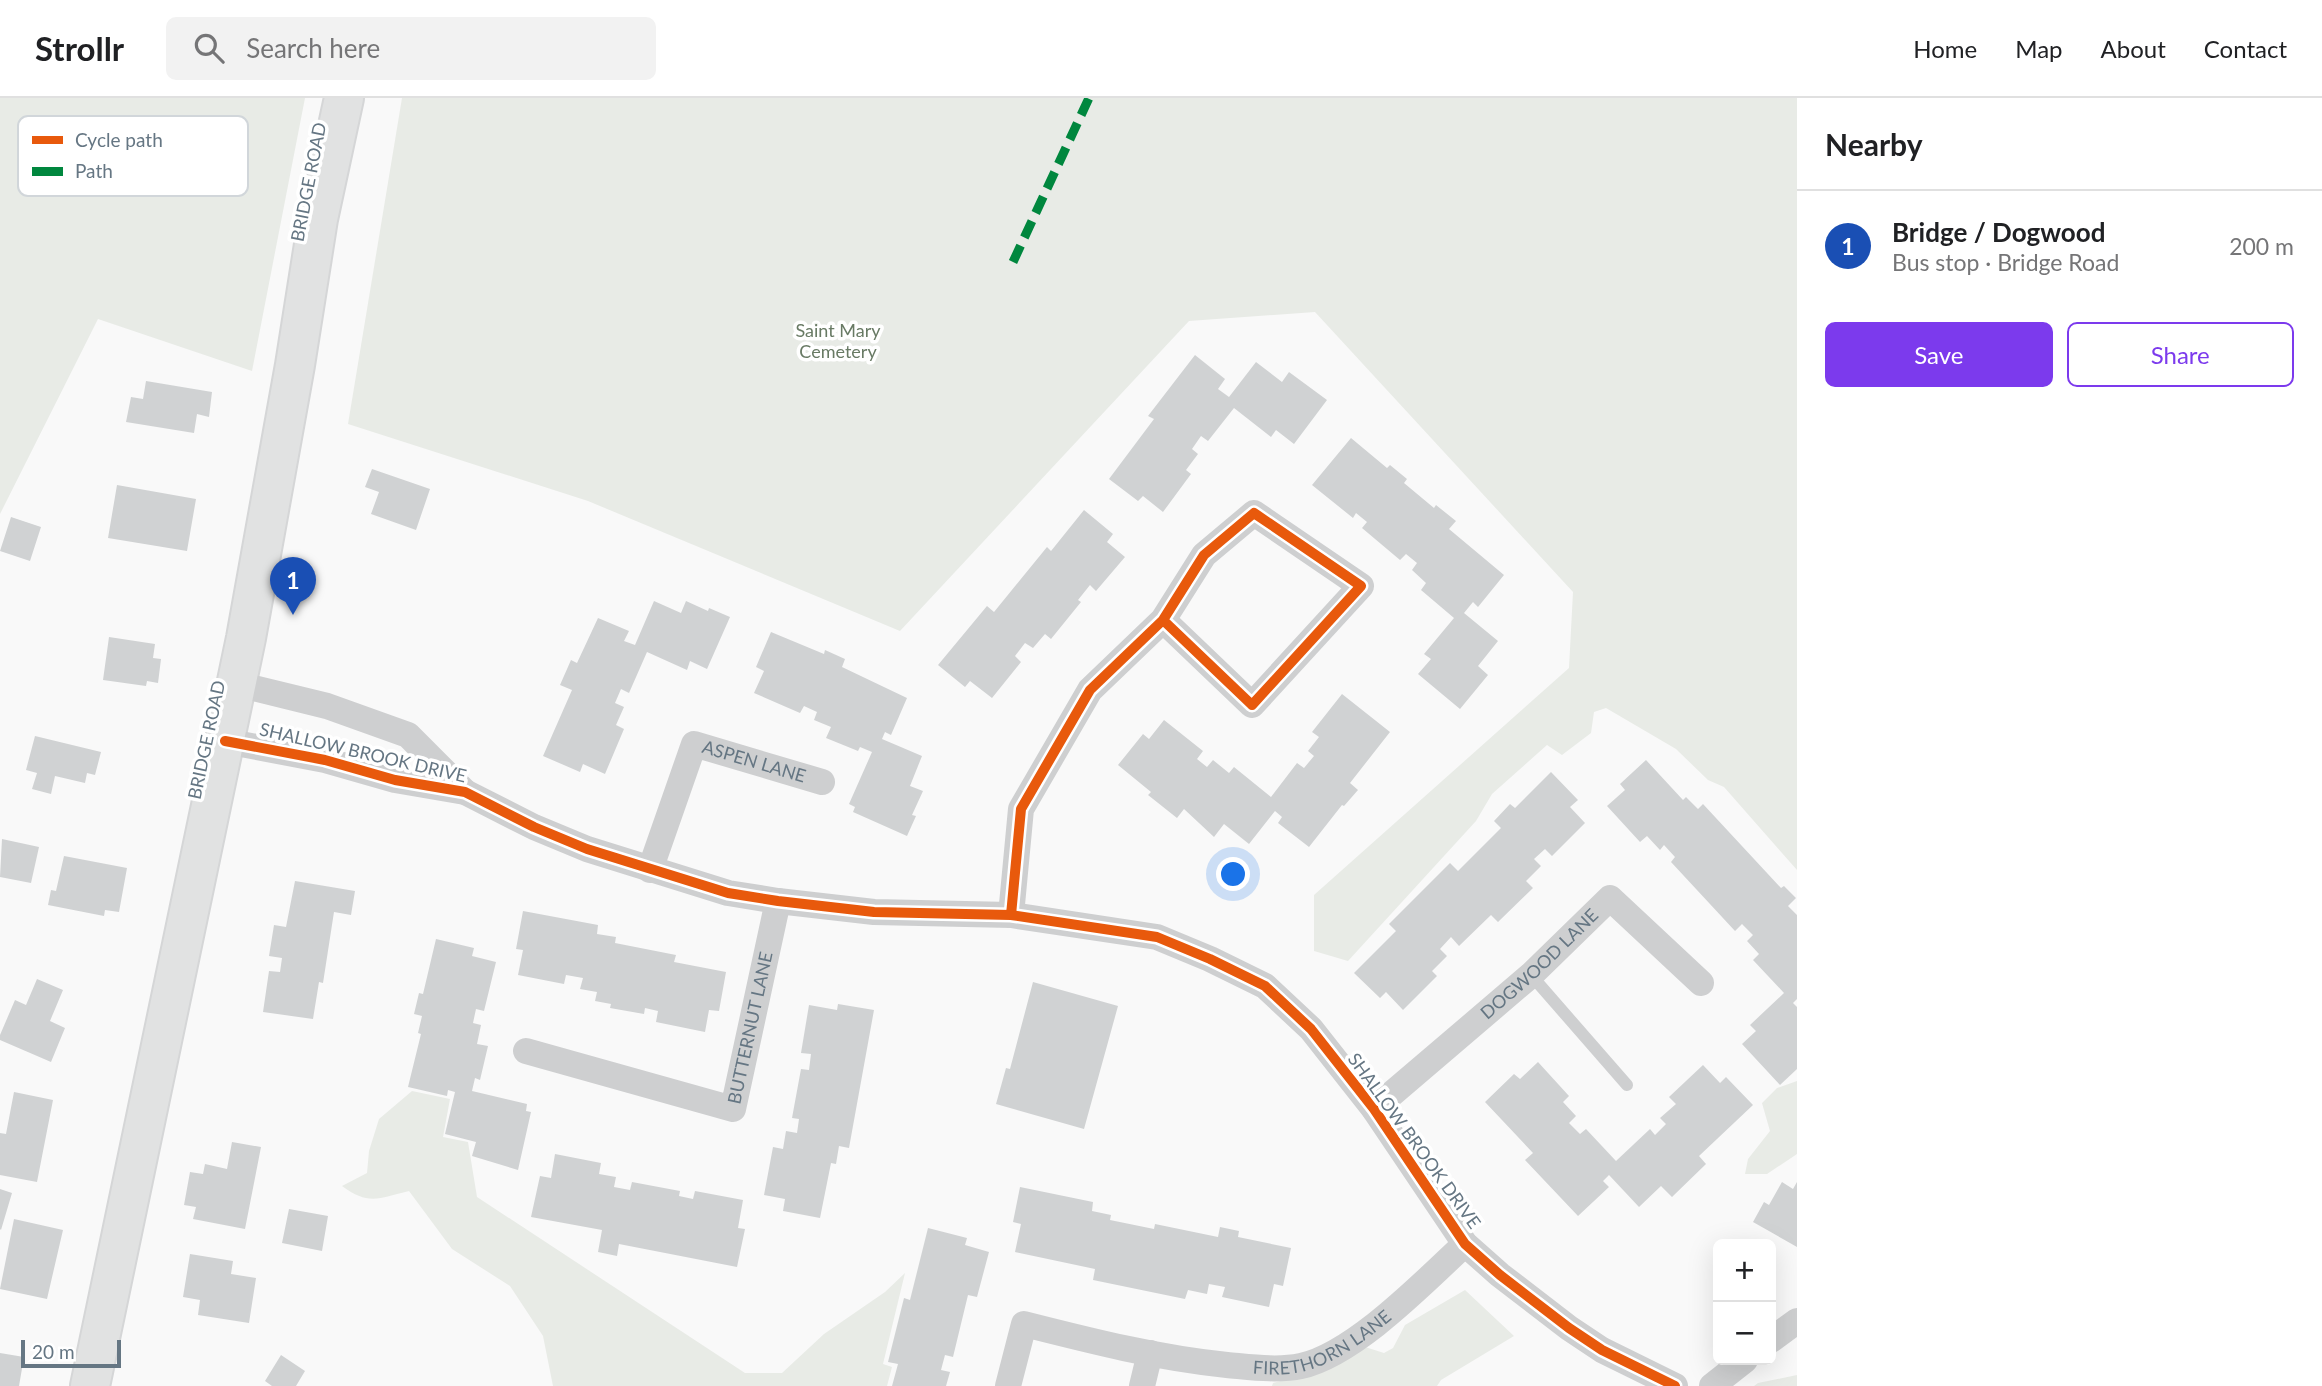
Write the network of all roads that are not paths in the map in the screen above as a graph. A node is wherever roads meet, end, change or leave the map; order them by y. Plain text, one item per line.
1 (344, 98) edge
2 (1163, 620) junction
3 (237, 684) junction
4 (225, 741) junction
5 (822, 782) dead end
6 (466, 792) junction
7 (650, 870) junction
8 (778, 901) junction
9 (1011, 915) junction
10 (1531, 975) junction
11 (1701, 983) dead end
12 (526, 1051) dead end
13 (1627, 1085) dead end
14 (1374, 1109) junction
15 (1465, 1244) junction
16 (1797, 1321) edge
17 (1776, 1336) edge
18 (1150, 1353) junction
19 (1739, 1365) edge
20 (90, 1386) edge
21 (1009, 1386) edge
22 (1142, 1386) edge
23 (1675, 1386) edge
24 (1712, 1386) edge

1 - 3 main road, BRIDGE ROAD
2 - 2 street
2 - 9 street
3 - 4 main road, BRIDGE ROAD
3 - 6 street, SHALLOW BROOK DRIVE
4 - 6 street, SHALLOW BROOK DRIVE
4 - 20 main road, BRIDGE ROAD
5 - 7 street, ASPEN LANE
6 - 7 street, SHALLOW BROOK DRIVE
7 - 8 street, SHALLOW BROOK DRIVE
8 - 9 street, SHALLOW BROOK DRIVE
8 - 12 street, BUTTERNUT LANE
9 - 14 street, SHALLOW BROOK DRIVE
10 - 11 street, DOGWOOD LANE
10 - 13 lane
10 - 14 street, DOGWOOD LANE
14 - 15 street, SHALLOW BROOK DRIVE
15 - 18 street, FIRETHORN LANE
15 - 23 street, SHALLOW BROOK DRIVE
16 - 17 street
18 - 21 street, FIRETHORN LANE
18 - 22 street
19 - 24 street

